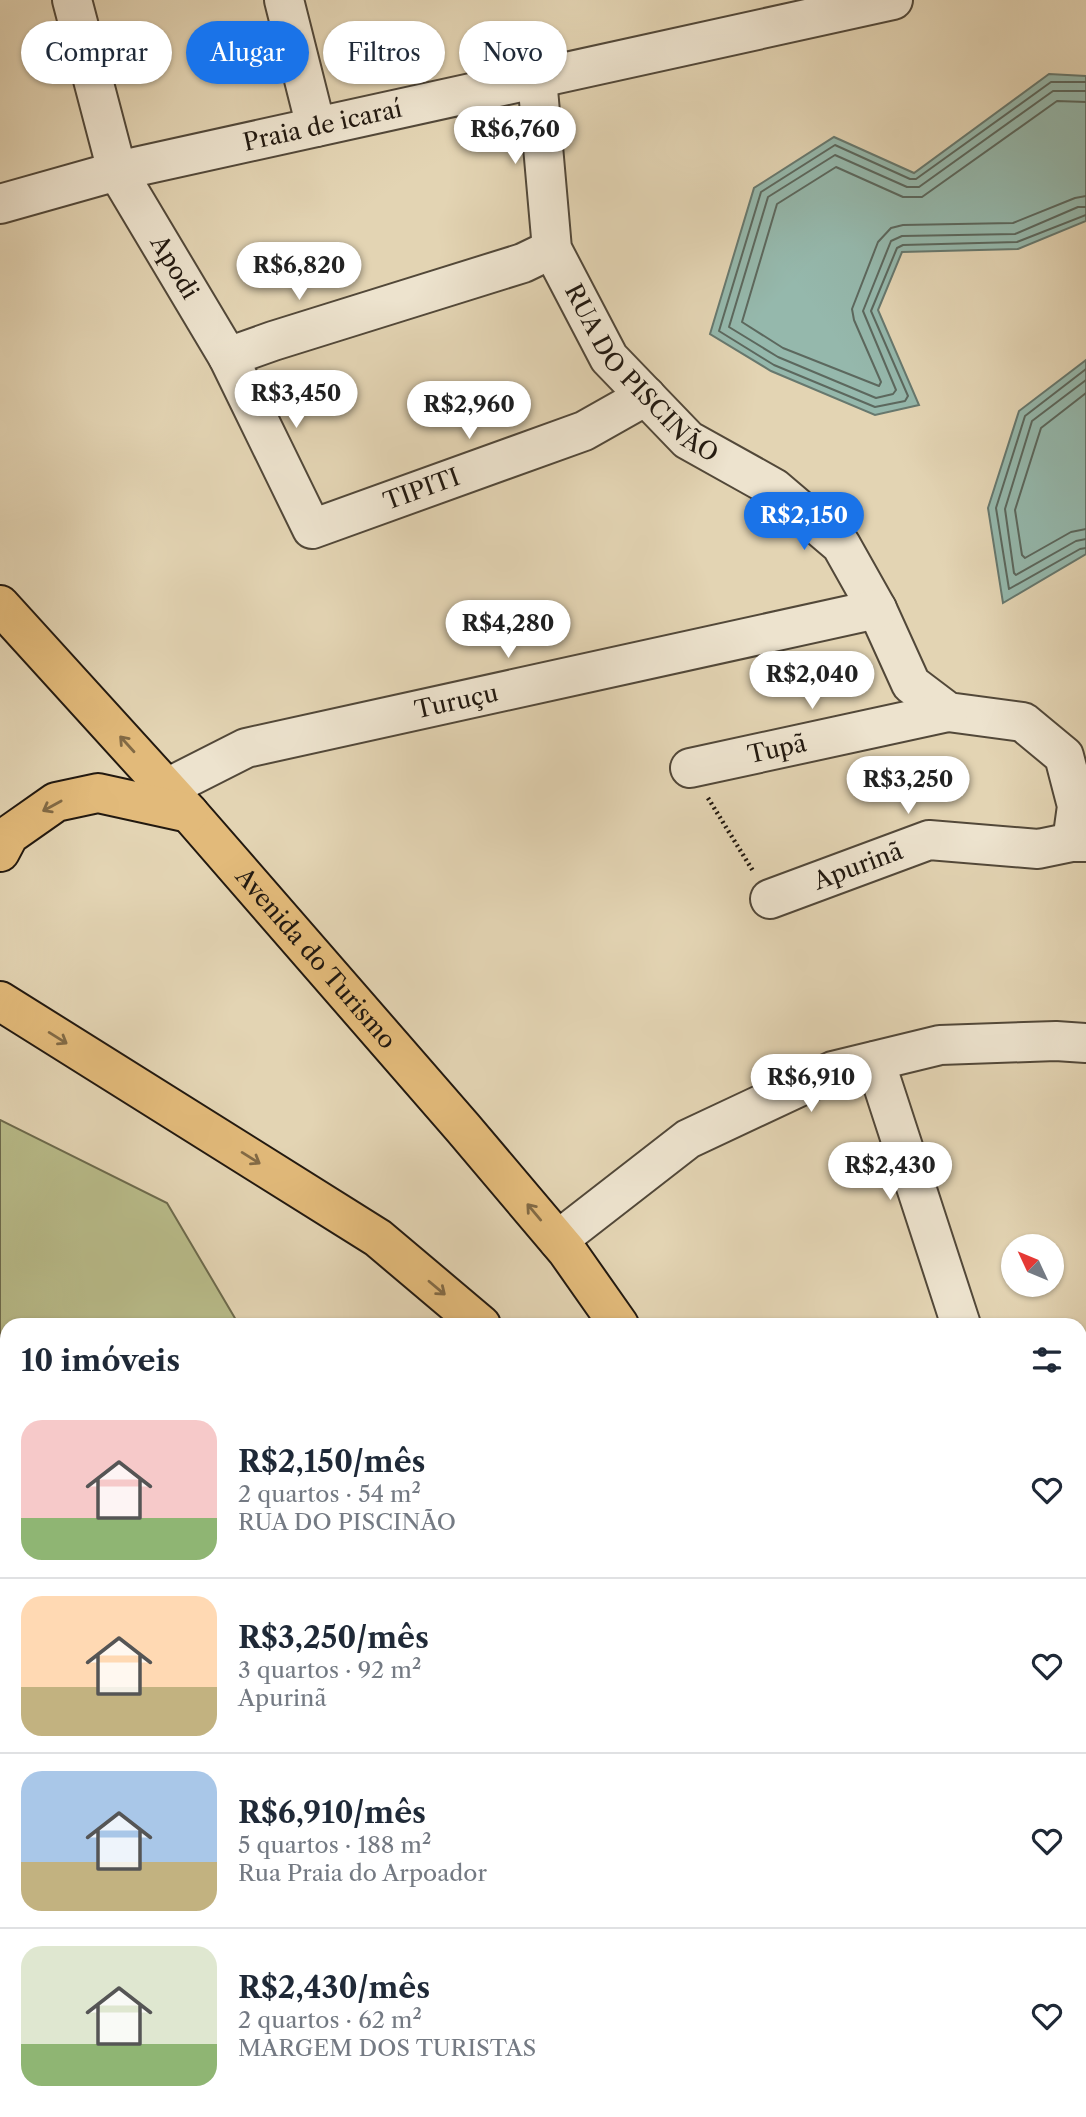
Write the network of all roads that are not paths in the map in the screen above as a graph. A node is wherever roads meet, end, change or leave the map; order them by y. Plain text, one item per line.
1 (72, 0) edge
2 (284, 0) edge
3 (893, 0) edge
4 (567, 71) edge
5 (510, 84) edge
6 (538, 84) edge
7 (316, 127) junction
8 (117, 171) junction
9 (0, 204) edge
10 (552, 248) junction
11 (228, 358) junction
12 (646, 396) junction
13 (312, 529) joint
14 (0, 605) edge
15 (877, 609) junction
16 (948, 712) junction
17 (690, 768) road end
18 (178, 801) junction
19 (1079, 842) edge
20 (0, 852) edge
21 (770, 899) road end
22 (0, 1001) edge
23 (1086, 1043) edge
24 (875, 1061) junction
25 (558, 1240) junction
26 (473, 1318) edge
27 (614, 1318) edge
28 (959, 1318) edge

1 - 8 street, Apodi
2 - 7 street
3 - 4 street, Praia de icaraí
5 - 7 street, Praia de icaraí
6 - 10 street
7 - 8 street, Praia de icaraí
8 - 9 street, Praia de icaraí
8 - 11 street, Apodi
10 - 11 street
10 - 12 street, RUA DO PISCINÃO
11 - 13 street, Apodi
12 - 13 street, TIPITI
12 - 15 street, RUA DO PISCINÃO
18 -> 14 highway, Avenida do Turismo
15 - 16 street, RUA DO PISCINÃO
15 - 18 street, Turuçu
16 - 17 street, Tupã
16 - 19 street, RUA DO PISCINÃO
18 -> 20 highway
25 -> 18 highway, Avenida do Turismo
19 - 21 street, Apurinã
22 -> 26 highway
23 - 24 street
24 - 25 street
24 - 28 street
25 - 27 highway, Avenida do Turismo

